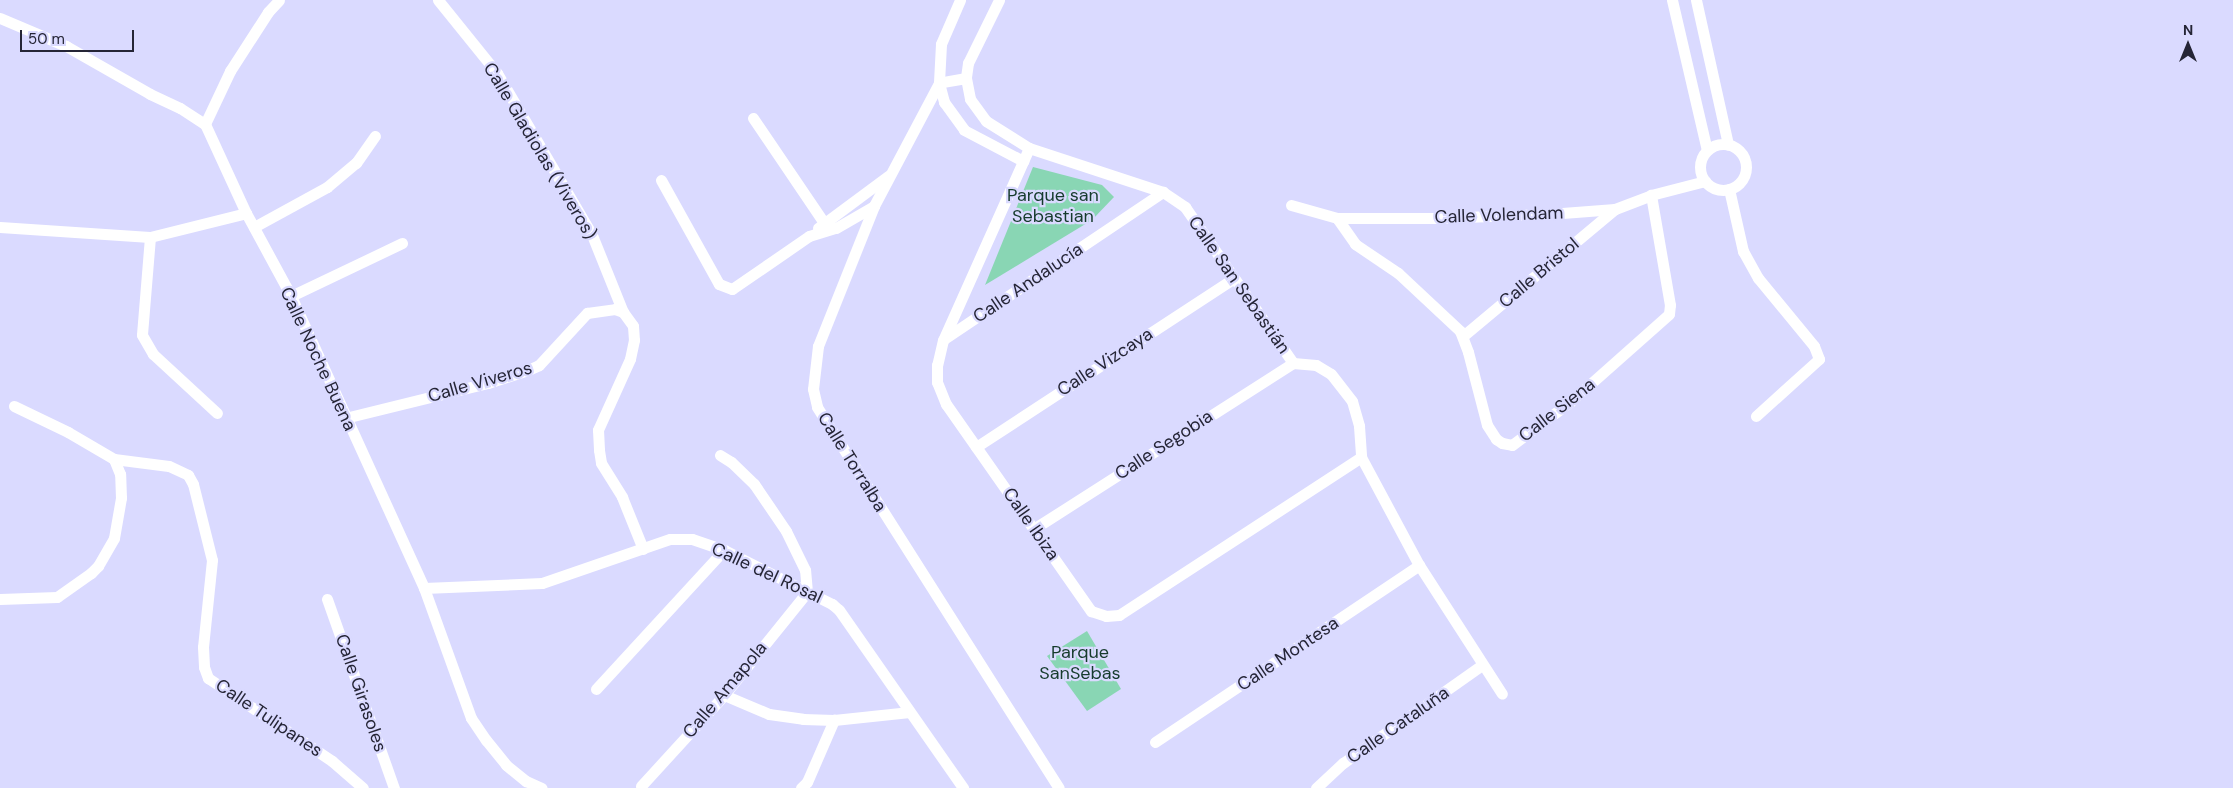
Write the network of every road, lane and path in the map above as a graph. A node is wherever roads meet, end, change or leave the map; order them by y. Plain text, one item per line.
1 (280, 0) edge
2 (438, 0) edge
3 (960, 0) edge
4 (999, 0) edge
5 (1672, 0) edge
6 (1696, 0) edge
7 (0, 18) edge
8 (1709, 66) junction
9 (1688, 72) junction
10 (966, 78) junction
11 (939, 83) junction
12 (1718, 102) junction
13 (1697, 108) junction
14 (753, 118) dead end
15 (205, 124) junction
16 (374, 136) dead end
17 (1728, 144) junction
18 (1029, 148) junction
19 (1707, 150) junction
20 (1023, 161) junction
21 (889, 175) junction
22 (661, 180) dead end
23 (1705, 181) junction
24 (1729, 189) junction
25 (1163, 192) junction
26 (1651, 195) junction
27 (1291, 205) dead end
28 (874, 206) junction
29 (1615, 209) junction
30 (246, 213) junction
31 (1337, 218) junction
32 (824, 223) junction
33 (0, 227) edge
34 (254, 227) junction
35 (810, 236) junction
36 (150, 237) junction
37 (402, 243) dead end
38 (1234, 278) junction
39 (291, 296) junction
40 (624, 312) junction
41 (1463, 336) junction
42 (943, 340) junction
43 (1292, 362) junction
44 (14, 406) dead end
45 (217, 413) dead end
46 (1756, 416) dead end
47 (345, 418) junction
48 (976, 447) junction
49 (720, 455) dead end
50 (1361, 457) junction
51 (114, 459) junction
52 (1035, 528) junction
53 (643, 549) junction
54 (724, 550) junction
55 (1419, 565) junction
56 (424, 588) junction
57 (807, 592) junction
58 (0, 599) edge
59 (328, 599) dead end
60 (1482, 665) junction
61 (596, 689) dead end
62 (724, 694) junction
63 (1502, 694) dead end
64 (910, 712) junction
65 (834, 720) junction
66 (1155, 742) dead end
67 (807, 786) edge
68 (640, 787) edge
69 (362, 788) edge
70 (394, 788) edge
71 (542, 788) edge
72 (963, 788) edge
73 (1059, 788) edge
74 (1316, 788) edge

1 - 15 street
2 - 40 street, Calle Gladiolas (Viveros)
3 - 11 street, Calle Torralba
4 - 10 street
5 - 9 street
6 - 8 street
7 - 15 street
8 - 9 street
8 - 12 street
9 - 13 street
10 - 11 street
10 - 18 street
11 - 20 street, Calle Torralba
11 - 21 street, Calle Torralba
12 - 13 street
12 - 17 street
13 - 19 street
14 - 32 street
15 - 30 street, Calle Noche Buena
16 - 34 street
17 - 19 street
17 - 24 street
18 - 20 street, Calle Ibiza
18 - 25 street, Calle San Sebastián
19 - 23 street
20 - 42 street, Calle Ibiza
21 - 28 street, Calle Torralba
21 - 32 street
22 - 35 street
23 - 24 street
23 - 26 street, Calle Volendam
24 - 46 street
25 - 38 street, Calle San Sebastián
25 - 42 street, Calle Andalucía
26 - 29 street, Calle Volendam
26 - 41 street, Calle Siena
27 - 31 street, Calle Volendam
28 - 35 street
28 - 73 street, Calle Torralba
29 - 31 street, Calle Volendam
29 - 41 street, Calle Bristol
30 - 34 street, Calle Noche Buena
30 - 36 street
31 - 41 street, Calle Siena
32 - 35 street
33 - 36 street
34 - 39 street, Calle Noche Buena
36 - 45 street
37 - 39 street
38 - 43 street, Calle San Sebastián
38 - 48 street, Calle Vizcaya
39 - 47 street, Calle Noche Buena
40 - 47 street, Calle Viveros
40 - 53 street, Calle Gladiolas (Viveros)
42 - 48 street, Calle Ibiza
43 - 50 street, Calle San Sebastián
43 - 52 street, Calle Segobia
44 - 51 street, Calle Tulipanes
47 - 56 street, Calle Noche Buena
48 - 52 street, Calle Ibiza
49 - 57 street
50 - 52 street, Calle Ibiza
50 - 55 street, Calle San Sebastián
51 - 58 street
51 - 69 street, Calle Tulipanes
53 - 54 street, Calle del Rosal
53 - 56 street, Calle del Rosal
54 - 57 street, Calle del Rosal
54 - 61 street
55 - 60 street, Calle San Sebastián
55 - 66 street, Calle Montesa
56 - 71 street, Calle Noche Buena
57 - 62 street, Calle Amapola
57 - 64 street, Calle del Rosal
59 - 70 street, Calle Girasoles
60 - 63 street, Calle San Sebastián
60 - 74 street, Calle Cataluña
62 - 65 street
62 - 68 street, Calle Amapola
64 - 65 street
64 - 72 street, Calle del Rosal
65 - 67 street

